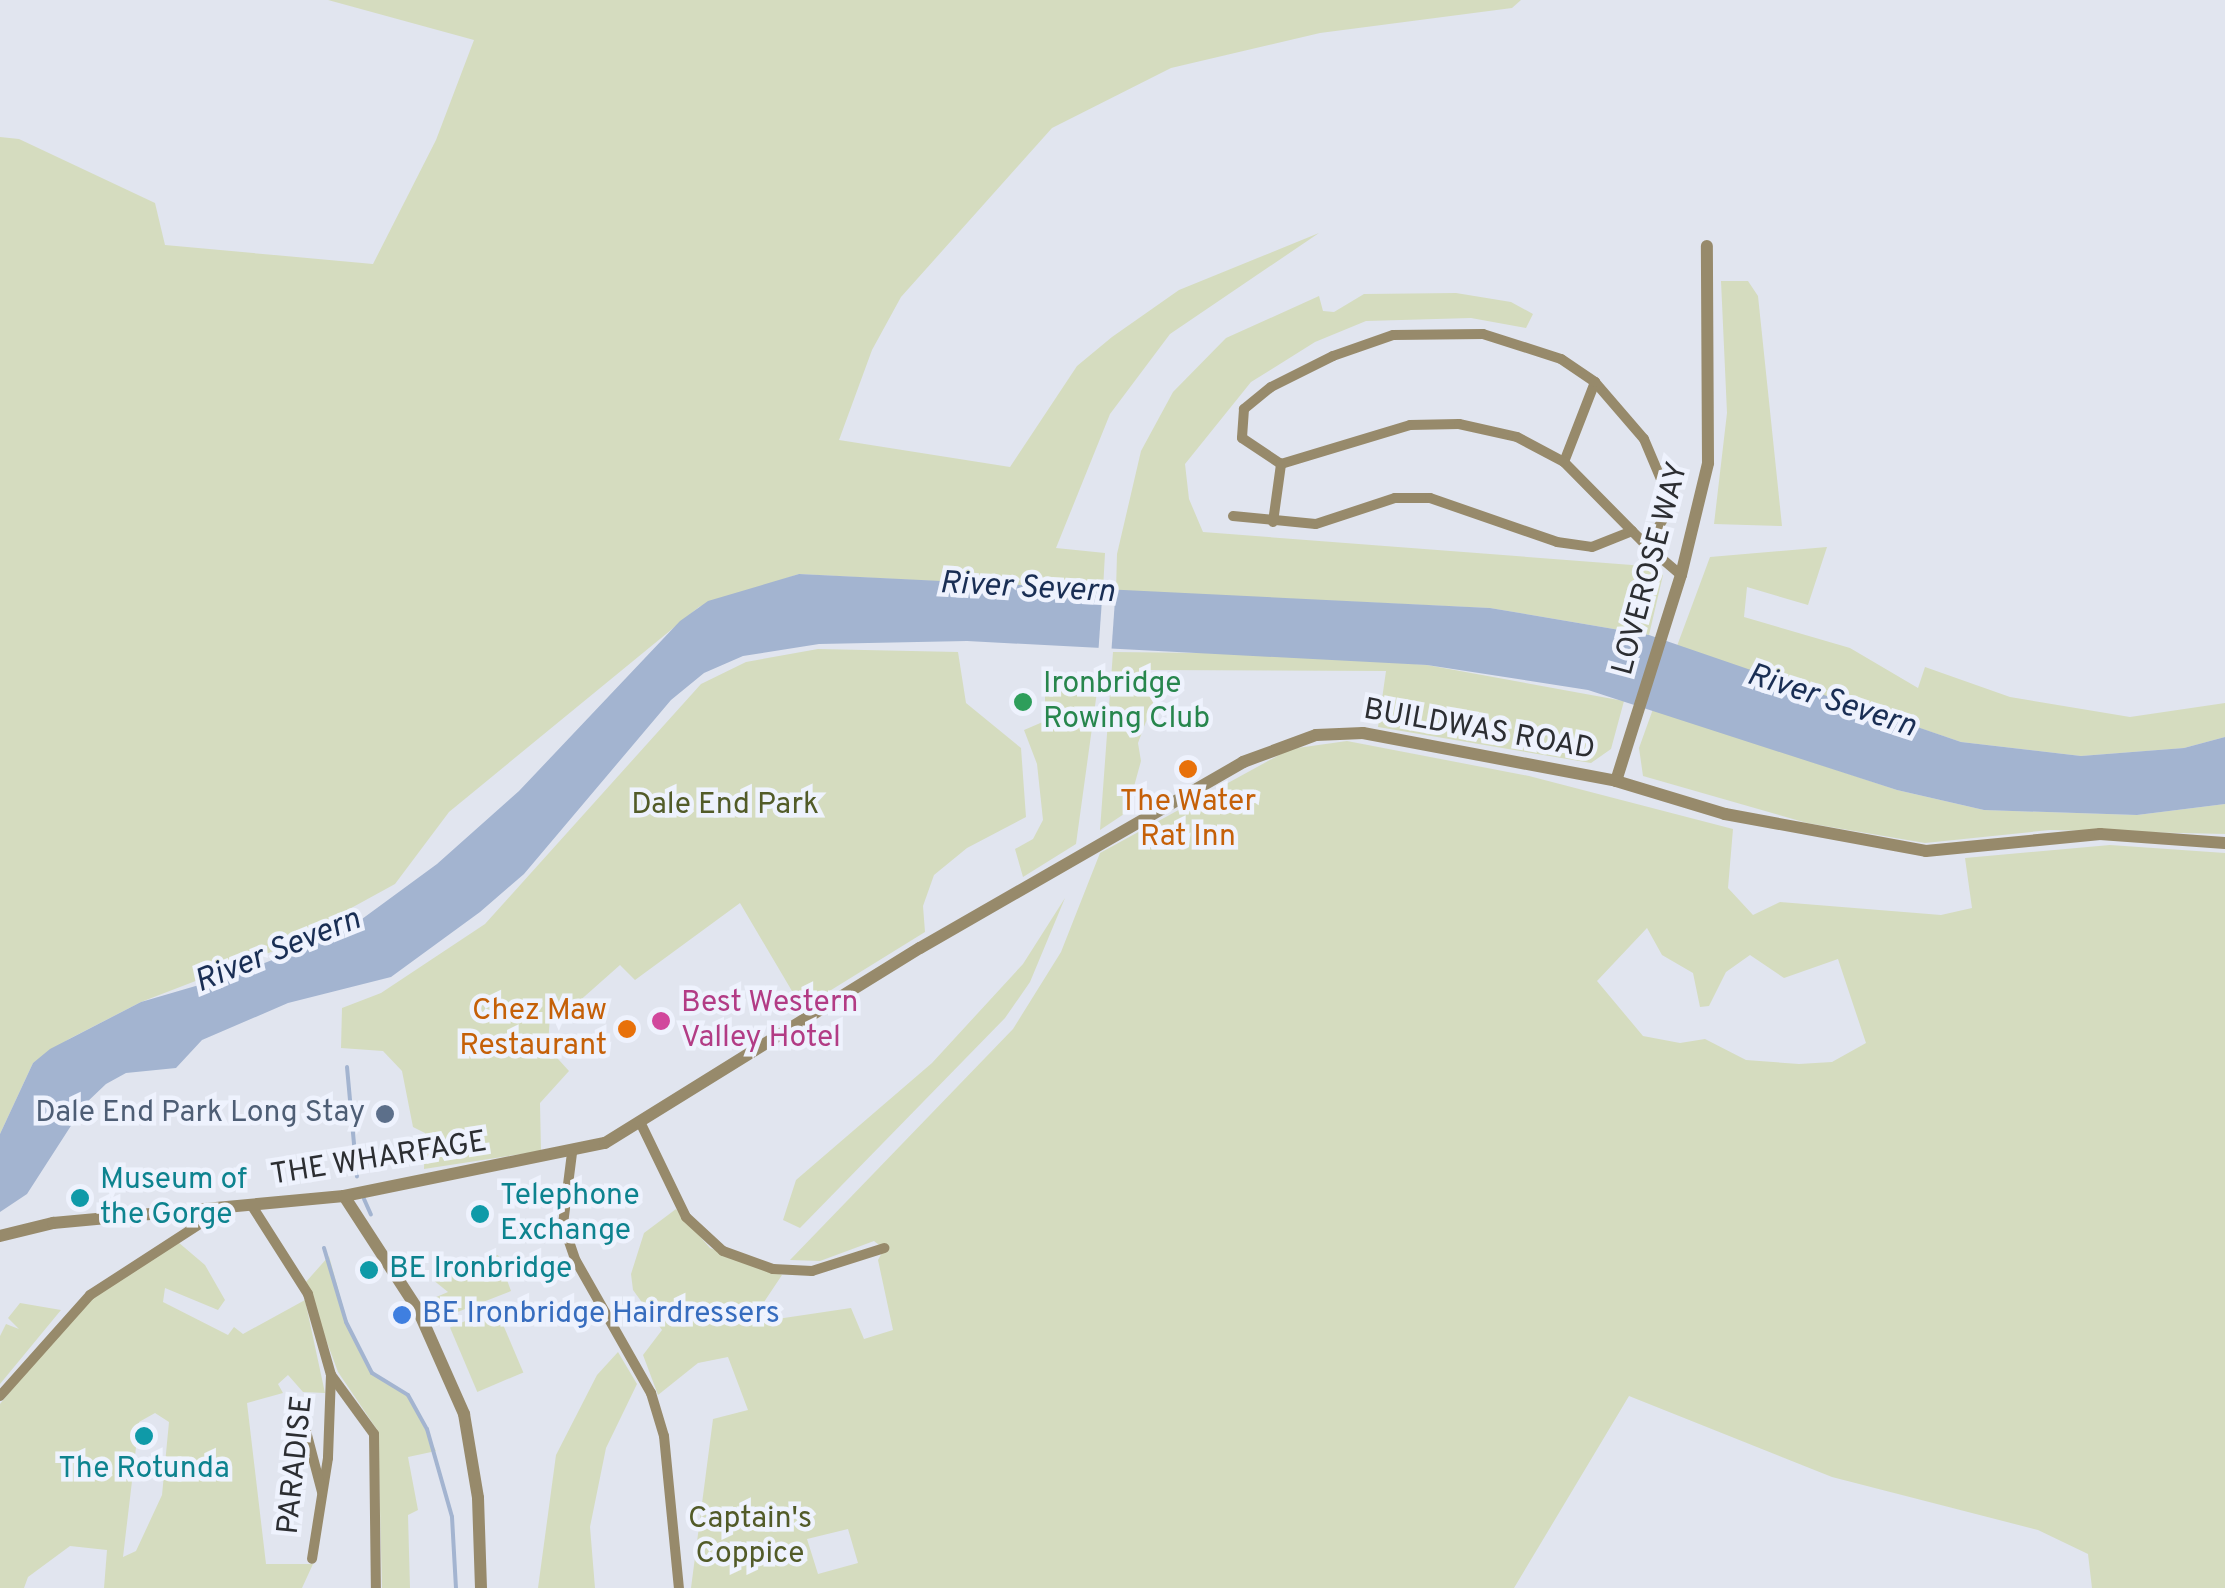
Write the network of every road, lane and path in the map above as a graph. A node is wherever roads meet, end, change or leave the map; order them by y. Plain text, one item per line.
1 (1707, 246) dead end
2 (1595, 382) junction
3 (1564, 462) junction
4 (1281, 464) junction
5 (1234, 516) dead end
6 (1274, 522) junction
7 (1632, 532) junction
8 (1648, 546) junction
9 (1681, 575) junction
10 (1616, 781) junction
11 (2225, 843) edge
12 (642, 1126) junction
13 (572, 1153) junction
14 (344, 1196) junction
15 (252, 1206) junction
16 (220, 1211) junction
17 (0, 1236) edge
18 (876, 1246) dead end
19 (331, 1375) junction
20 (0, 1396) edge
21 (301, 1412) dead end
22 (322, 1492) junction
23 (312, 1560) dead end
24 (376, 1588) edge
25 (481, 1588) edge
26 (679, 1588) edge

1 - 9 street, LOVEROSE WAY
2 - 3 street
2 - 4 street
2 - 8 street
3 - 4 street
3 - 7 street
4 - 6 street
5 - 6 street
6 - 7 street
7 - 8 street
8 - 9 street
9 - 10 street, LOVEROSE WAY
10 - 11 street, BUILDWAS ROAD
10 - 12 street, BUILDWAS ROAD
12 - 13 street, THE WHARFAGE
12 - 18 street
13 - 14 street, THE WHARFAGE
13 - 26 street
14 - 15 street, THE WHARFAGE
14 - 25 street
15 - 16 street, THE WHARFAGE
15 - 19 street, PARADISE
16 - 17 street, THE WHARFAGE
16 - 20 street
19 - 22 street, PARADISE
19 - 24 street, PARADISE
21 - 22 street
22 - 23 street, PARADISE

